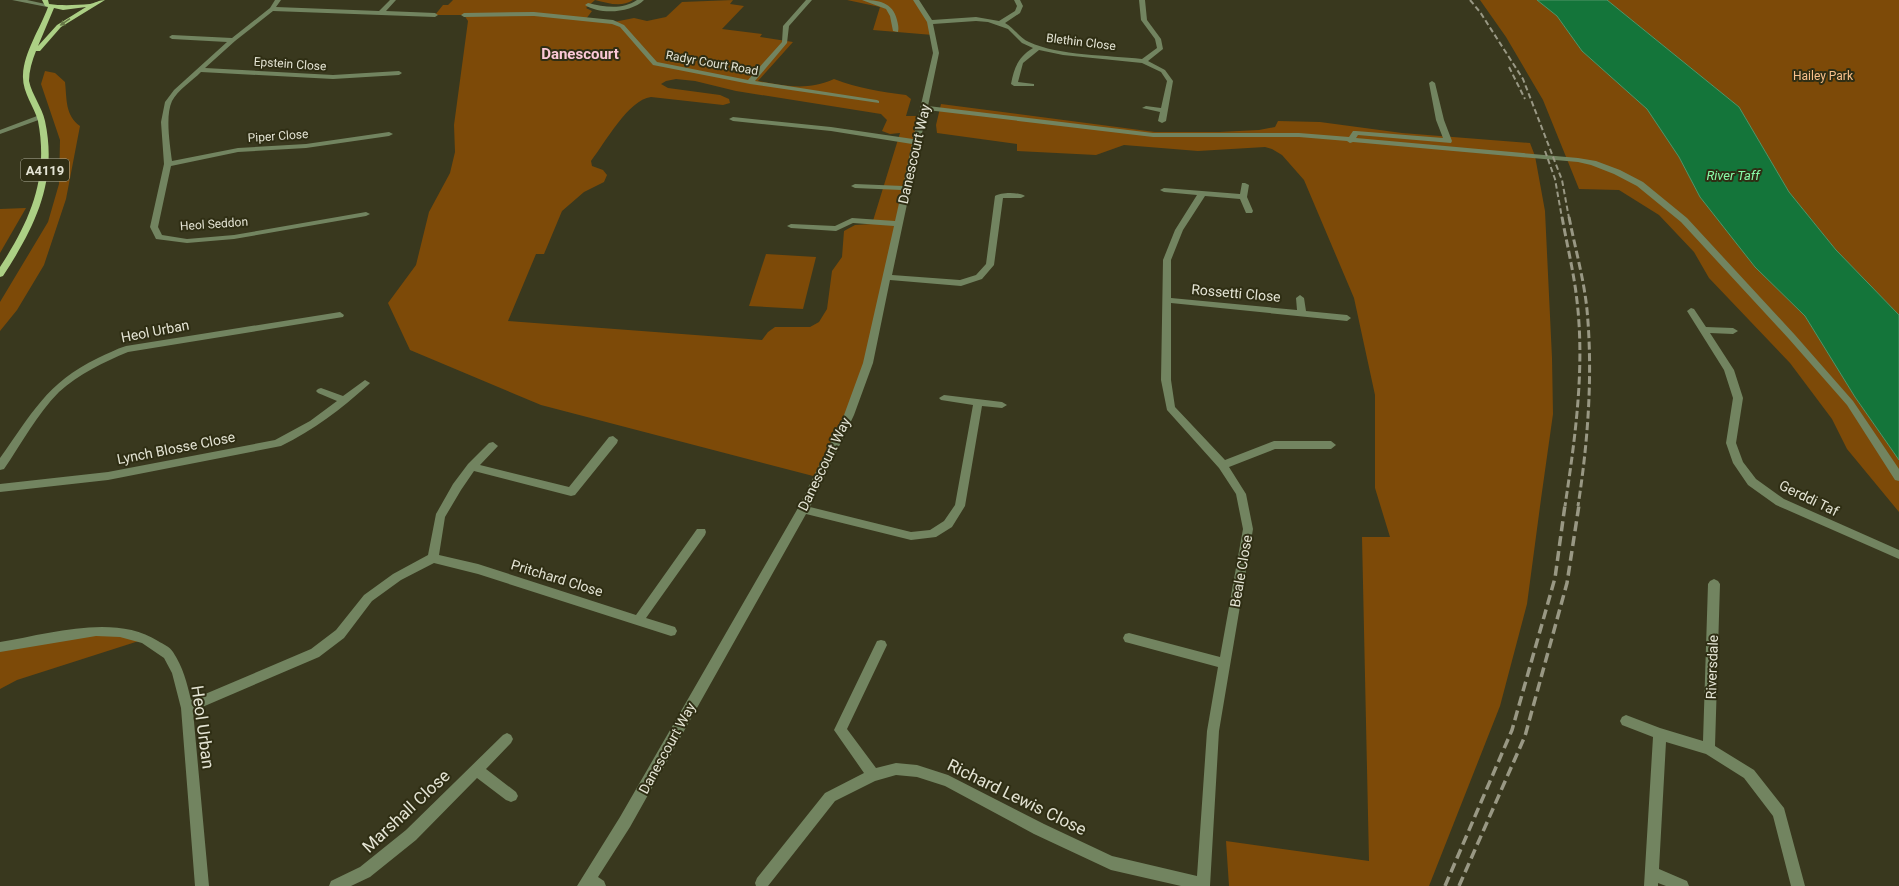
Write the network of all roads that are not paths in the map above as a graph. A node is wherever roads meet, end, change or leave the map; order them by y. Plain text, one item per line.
1 (15, 0) edge
2 (278, 0) edge
3 (393, 0) edge
4 (641, 0) edge
5 (809, 0) edge
6 (865, 0) edge
7 (916, 0) edge
8 (1017, 0) edge
9 (1142, 0) edge
10 (100, 1) edge
11 (48, 4) edge
12 (588, 5) dead end
13 (272, 8) junction
14 (604, 9) junction
15 (381, 13) junction
16 (597, 14) dead end
17 (435, 15) dead end
18 (464, 15) dead end
19 (930, 22) junction
20 (1000, 23) junction
21 (198, 30) dead end
22 (896, 31) dead end
23 (172, 37) dead end
24 (188, 38) junction
25 (233, 40) junction
26 (1038, 48) junction
27 (30, 60) junction
28 (1143, 61) junction
29 (200, 70) junction
30 (398, 73) dead end
31 (378, 75) junction
32 (750, 82) junction
33 (376, 83) dead end
34 (1432, 83) dead end
35 (1032, 85) dead end
36 (877, 102) dead end
37 (924, 108) junction
38 (1146, 108) dead end
39 (1164, 111) junction
40 (40, 118) junction
41 (733, 119) dead end
42 (1162, 121) dead end
43 (0, 132) edge
44 (389, 134) dead end
45 (1350, 141) junction
46 (917, 142) junction
47 (168, 164) junction
48 (1245, 185) dead end
49 (856, 186) dead end
50 (906, 188) junction
51 (1164, 190) dead end
52 (1202, 194) junction
53 (1021, 196) dead end
54 (1243, 197) junction
55 (1249, 211) dead end
56 (366, 214) dead end
57 (899, 224) junction
58 (791, 226) dead end
59 (0, 274) edge
60 (887, 277) junction
61 (1300, 298) dead end
62 (1167, 300) junction
63 (1691, 311) dead end
64 (1302, 313) junction
65 (340, 315) dead end
66 (1347, 318) dead end
67 (1703, 330) junction
68 (1733, 332) dead end
69 (365, 383) dead end
70 (321, 391) dead end
71 (944, 398) dead end
72 (344, 400) junction
73 (978, 402) junction
74 (1002, 405) dead end
75 (613, 440) dead end
76 (1331, 445) dead end
77 (493, 446) dead end
78 (1223, 465) junction
79 (0, 466) edge
80 (472, 467) junction
81 (1899, 477) edge
82 (0, 488) edge
83 (803, 508) junction
84 (701, 532) dead end
85 (1899, 555) edge
86 (433, 558) junction
87 (1714, 584) dead end
88 (639, 619) junction
89 (671, 631) dead end
90 (1129, 638) dead end
91 (881, 645) dead end
92 (0, 647) edge
93 (1225, 664) junction
94 (187, 708) junction
95 (1626, 721) dead end
96 (1660, 734) junction
97 (507, 739) dead end
98 (1709, 749) junction
99 (476, 770) junction
100 (873, 775) junction
101 (511, 796) dead end
102 (1652, 879) edge
103 (762, 883) dead end
104 (591, 884) edge
105 (1203, 885) edge
106 (202, 886) edge
107 (336, 886) edge
108 (1682, 886) edge
109 (1798, 886) edge

1 - 11 street
2 - 13 street, Heol Seddon
3 - 15 street
4 - 14 street
5 - 32 street
6 - 22 street
7 - 19 street, Danescourt Way
8 - 20 street
9 - 28 street
10 - 11 main road, A4119
10 -> 27 main road, A4119
11 - 27 main road, A4119
12 - 14 street
13 - 15 street
13 - 25 street, Heol Seddon
14 - 16 street
15 - 17 street
18 - 32 street, Radyr Court Road
19 - 20 street, Blethin Close
19 - 37 street, Danescourt Way
20 - 26 street, Blethin Close
21 - 24 street
23 - 24 street
24 - 25 street
25 - 29 street, Heol Seddon
26 - 28 street, Blethin Close
26 - 35 street
27 - 40 main road, A4119
28 - 39 street, Blethin Close
29 - 31 street, Epstein Close
29 - 47 street, Heol Seddon
30 - 31 street, Epstein Close
31 - 33 street
32 - 36 street, Radyr Court Road
34 - 45 street
37 - 45 street
37 - 46 street, Danescourt Way
38 - 39 street
39 - 42 street, Blethin Close
40 - 43 street
40 - 59 main road, A4119
41 - 46 street
44 - 47 street, Piper Close
45 - 81 street
46 - 50 street, Danescourt Way
47 - 56 street, Heol Seddon
48 - 54 street
49 - 50 street
50 - 57 street, Danescourt Way
51 - 52 street
52 - 54 street
52 - 62 street, Beale Close
53 - 60 street
54 - 55 street
57 - 58 street
57 - 60 street, Danescourt Way
60 - 83 street, Danescourt Way
61 - 64 street, Rossetti Close
62 - 64 street, Rossetti Close
62 - 78 street, Beale Close
63 - 67 street, Gerddi Taf
64 - 66 street, Rossetti Close
65 - 79 street, Heol Urban
67 - 68 street
67 - 85 street, Gerddi Taf
69 - 72 street, Lynch Blosse Close
70 - 72 street
71 - 73 street
72 - 82 street, Lynch Blosse Close
73 - 74 street
73 - 83 street
75 - 80 street
76 - 78 street
77 - 80 street
78 - 93 street, Beale Close
80 - 86 street
83 - 104 street, Danescourt Way
84 - 88 street
86 - 88 street, Pritchard Close
86 - 94 street
87 - 98 street, Riversdale
88 - 89 street, Pritchard Close
90 - 93 street
91 - 100 street
92 - 94 street, Heol Urban
93 - 105 street, Beale Close
94 - 106 street, Heol Urban
95 - 96 street
96 - 98 street
96 - 102 street
97 - 99 street, Marshall Close
98 - 109 street
99 - 101 street
99 - 107 street, Marshall Close
100 - 103 street, Richard Lewis Close
100 - 105 street, Richard Lewis Close
102 - 108 street

